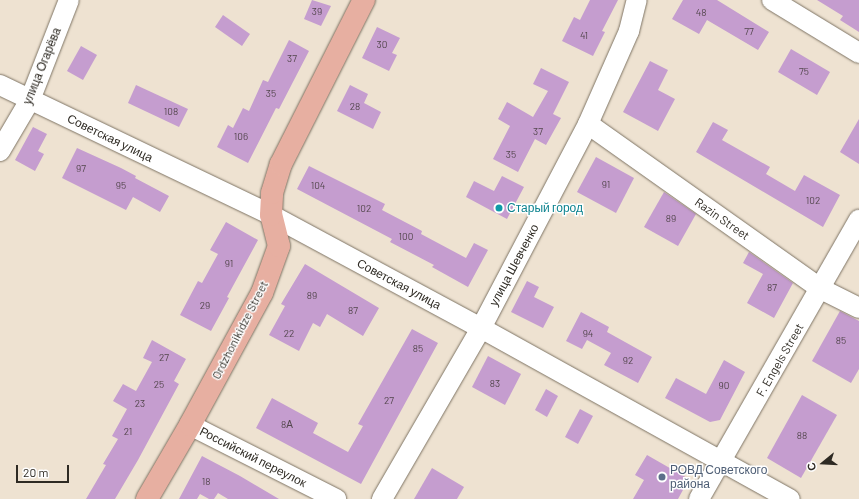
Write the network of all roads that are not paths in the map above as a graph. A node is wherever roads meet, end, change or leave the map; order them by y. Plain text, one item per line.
1 (69, 0) edge
2 (364, 0) edge
3 (637, 0) edge
4 (772, 0) edge
5 (859, 53) edge
6 (0, 85) edge
7 (30, 100) junction
8 (588, 124) junction
9 (0, 151) edge
10 (271, 215) junction
11 (859, 220) edge
12 (821, 289) junction
13 (859, 308) edge
14 (481, 328) junction
15 (190, 425) junction
16 (721, 461) junction
17 (147, 499) edge
18 (336, 499) edge
19 (382, 499) edge
20 (699, 499) edge
21 (790, 499) edge

1 - 7 street, улица Огарёва
2 - 10 main road, Ordzhonikidze Street
3 - 8 street, улица Шевченко
4 - 5 street
6 - 7 street, Советская улица
7 - 9 street, улица Огарёва
7 - 10 street, Советская улица
8 - 12 street, Razin Street
8 - 14 street, улица Шевченко
10 - 14 street, Советская улица
10 - 15 main road, Ordzhonikidze Street
11 - 12 street, F. Engels Street
12 - 13 street, Razin Street
12 - 16 street, F. Engels Street
14 - 16 street, Советская улица
14 - 19 street, улица Шевченко
15 - 17 main road, Ordzhonikidze Street
15 - 18 street, Российский переулок
16 - 20 street, F. Engels Street
16 - 21 street, Советская улица

